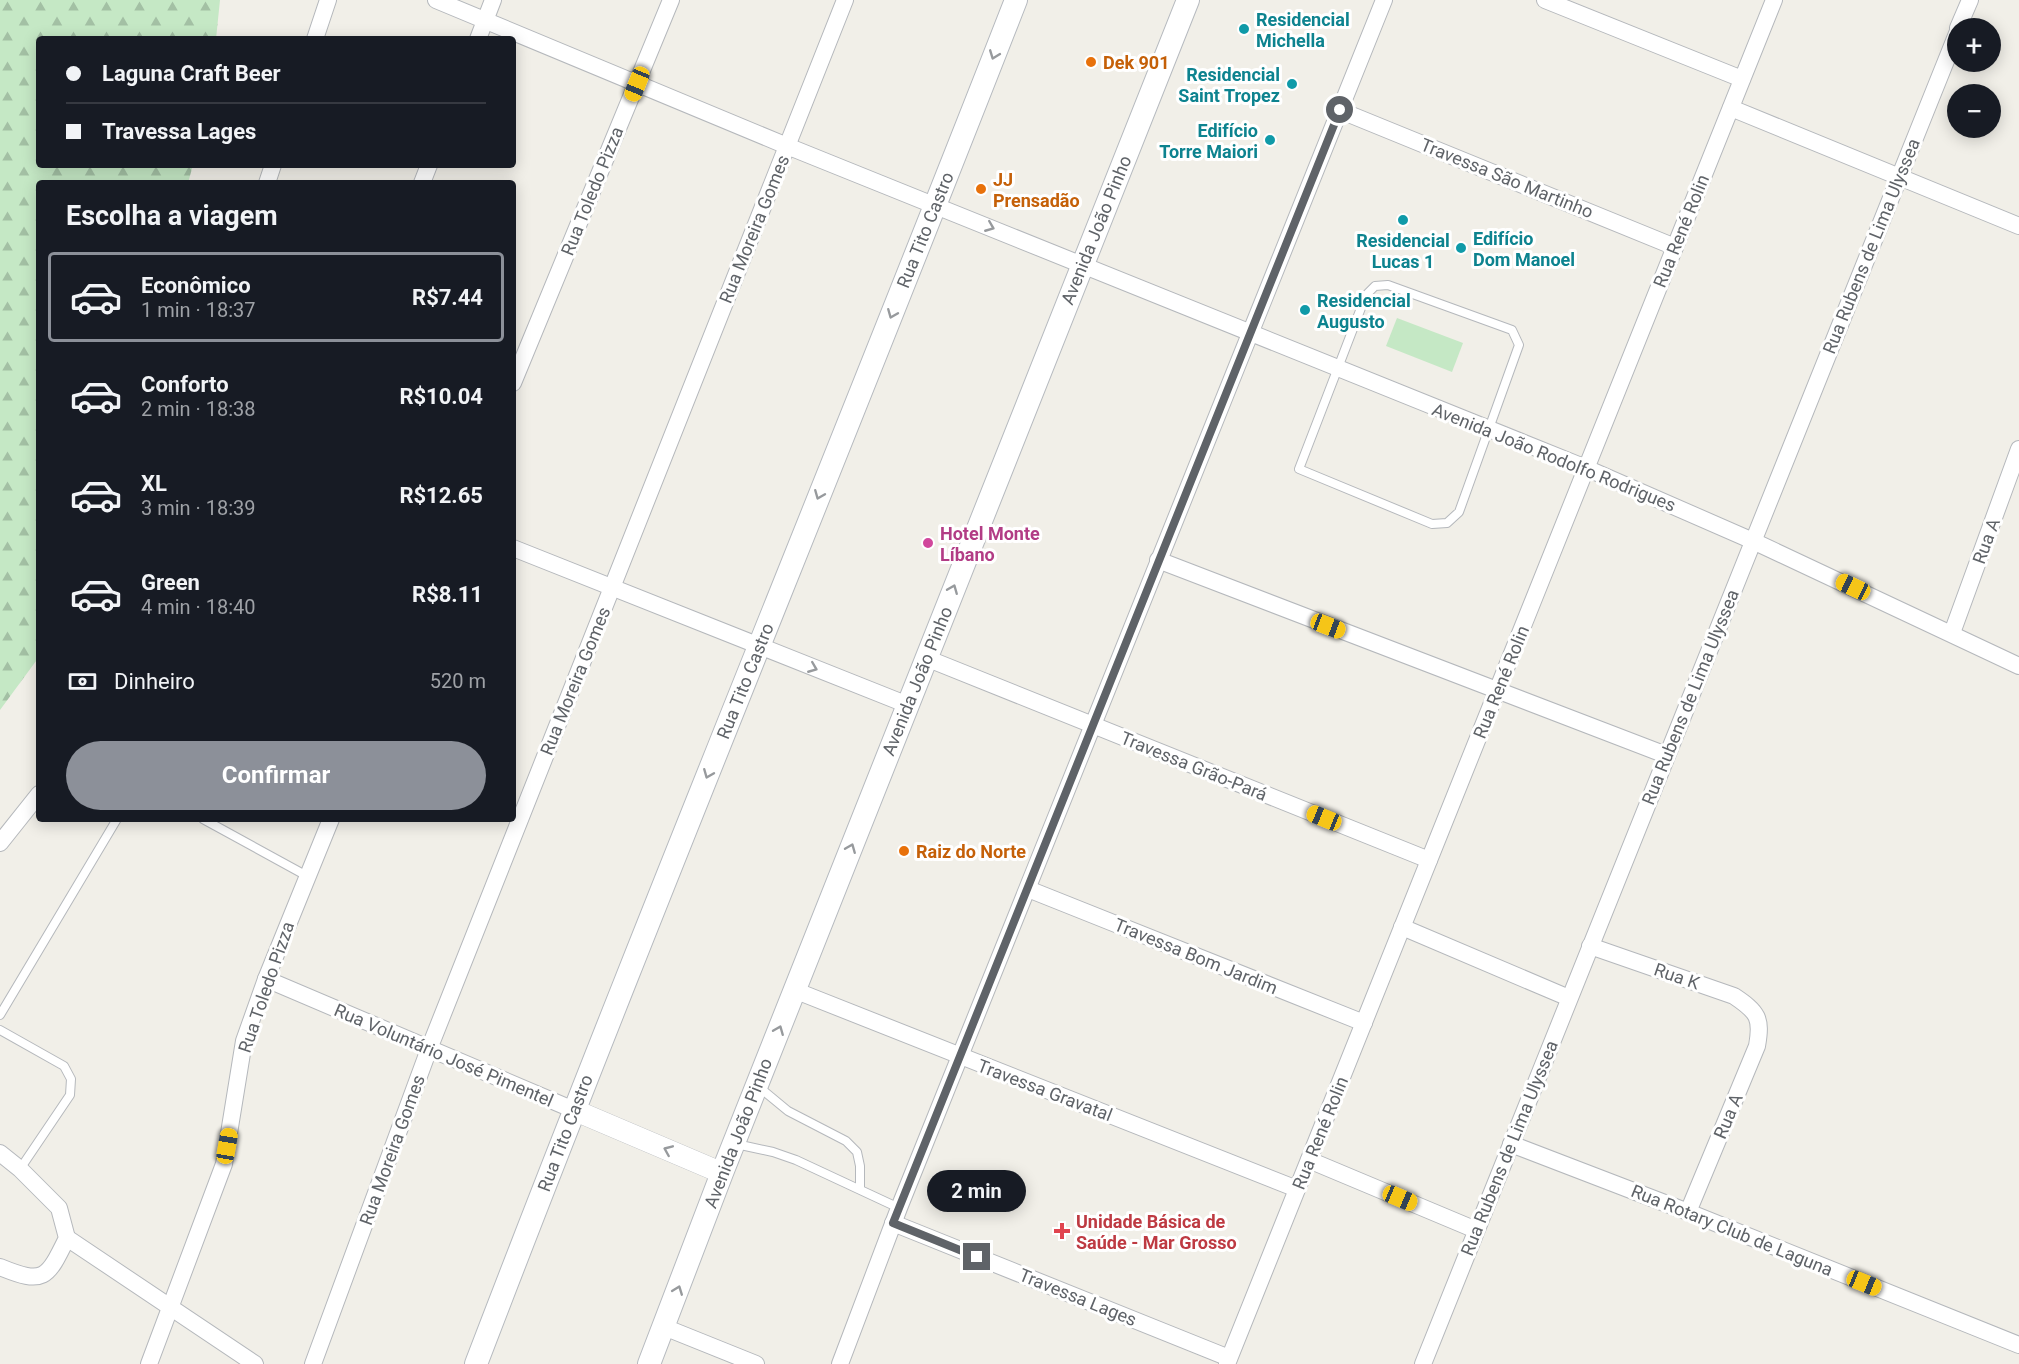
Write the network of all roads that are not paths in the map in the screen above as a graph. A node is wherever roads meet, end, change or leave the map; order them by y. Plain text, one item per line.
1 (328, 0) edge
2 (436, 0) edge
3 (493, 0) edge
4 (671, 0) edge
5 (845, 0) edge
6 (1016, 0) edge
7 (1188, 0) edge
8 (1383, 0) edge
9 (1545, 0) edge
10 (1774, 0) edge
11 (1970, 0) edge
12 (1963, 18) edge
13 (486, 20) junction
14 (316, 36) edge
15 (479, 36) edge
16 (1947, 57) edge
17 (1742, 79) junction
18 (637, 84) junction
19 (1731, 108) junction
20 (1340, 110) junction
21 (787, 146) junction
22 (1899, 177) junction
23 (936, 205) junction
24 (2019, 226) edge
25 (1675, 247) junction
26 (1082, 264) junction
27 (1250, 333) junction
28 (1337, 369) junction
29 (516, 376) edge
30 (1489, 429) junction
31 (2019, 449) edge
32 (1586, 468) junction
33 (1753, 540) junction
34 (516, 549) edge
35 (1158, 560) junction
36 (612, 588) junction
37 (1952, 633) junction
38 (759, 646) junction
39 (926, 658) junction
40 (2019, 666) edge
41 (1498, 692) junction
42 (908, 705) junction
43 (1093, 726) junction
44 (1666, 755) junction
45 (36, 798) edge
46 (115, 822) edge
47 (208, 822) edge
48 (330, 822) edge
49 (0, 843) edge
50 (1429, 860) junction
51 (307, 876) junction
52 (1028, 889) junction
53 (1402, 927) junction
54 (1590, 946) junction
55 (266, 979) junction
56 (794, 990) junction
57 (1569, 998) junction
58 (0, 1015) edge
59 (1758, 1017) joint
60 (1364, 1023) junction
61 (0, 1030) edge
62 (429, 1049) junction
63 (960, 1057) junction
64 (757, 1085) junction
65 (574, 1110) junction
66 (734, 1143) junction
67 (1511, 1144) junction
68 (0, 1153) edge
69 (1309, 1160) junction
70 (20, 1168) junction
71 (722, 1173) junction
72 (860, 1188) junction
73 (1297, 1189) junction
74 (1688, 1212) junction
75 (896, 1216) junction
76 (1476, 1230) junction
77 (67, 1238) junction
78 (0, 1267) edge
79 (170, 1307) junction
80 (664, 1327) junction
81 (2019, 1345) edge
82 (1228, 1361) edge
83 (149, 1364) edge
84 (255, 1364) edge
85 (313, 1364) edge
86 (476, 1364) edge
87 (650, 1364) edge
88 (756, 1364) edge
89 (840, 1364) edge
90 (1423, 1364) edge

1 - 14 street
2 - 13 street, Avenida João Rodolfo Rodrigues
3 - 13 street
4 - 18 street, Rua Toledo Pizza
5 - 21 street, Rua Moreira Gomes
6 -> 23 main road, Rua Tito Castro
7 - 26 main road, Avenida João Pinho
8 - 20 street
9 - 17 street
10 - 17 street, Rua René Rolin
11 - 12 street, Rua Rubens de Lima Ulyssea
13 - 15 street
13 - 18 street, Avenida João Rodolfo Rodrigues
16 - 22 street, Rua Rubens de Lima Ulyssea
17 - 19 street, Rua René Rolin
18 - 21 street, Avenida João Rodolfo Rodrigues
18 - 29 street, Rua Toledo Pizza
19 - 22 street
19 - 25 street, Rua René Rolin
20 - 25 street, Travessa São Martinho
20 - 27 street
21 - 23 street, Avenida João Rodolfo Rodrigues
21 - 36 street, Rua Moreira Gomes
22 - 24 street
22 - 33 street, Rua Rubens de Lima Ulyssea
23 -> 26 street, Avenida João Rodolfo Rodrigues
23 -> 38 main road, Rua Tito Castro
25 - 32 street, Rua René Rolin
26 - 27 street, Avenida João Rodolfo Rodrigues
39 -> 26 main road, Avenida João Pinho
27 - 28 street, Avenida João Rodolfo Rodrigues
27 - 35 street
28 - 30 street, Avenida João Rodolfo Rodrigues
28 - 30 lane
28 - 30 lane
30 - 32 street, Avenida João Rodolfo Rodrigues
31 - 37 street, Rua A
32 - 33 street, Avenida João Rodolfo Rodrigues
32 - 41 street, Rua René Rolin
33 - 37 street, Avenida João Rodolfo Rodrigues
33 - 44 street, Rua Rubens de Lima Ulyssea
34 - 36 street
35 - 41 street
35 - 43 street
36 - 38 street
36 - 62 street, Rua Moreira Gomes
37 - 40 street, Avenida João Rodolfo Rodrigues
38 -> 42 street
38 -> 65 main road, Rua Tito Castro
39 - 42 main road, Avenida João Pinho
39 - 43 street, Travessa Grão-Pará
41 - 44 street
41 - 50 street, Rua René Rolin
56 -> 42 main road, Avenida João Pinho
43 - 50 street, Travessa Grão-Pará
43 - 52 street
44 - 54 street, Rua Rubens de Lima Ulyssea
45 - 49 street
46 - 58 lane
47 - 51 lane
48 - 51 street, Rua Toledo Pizza
50 - 53 street, Rua René Rolin
51 - 55 street, Rua Toledo Pizza
52 - 60 street, Travessa Bom Jardim
52 - 63 street
53 - 57 street
53 - 60 street, Rua René Rolin
54 - 57 street, Rua Rubens de Lima Ulyssea
54 - 59 street, Rua K
55 - 62 street, Rua Voluntário José Pimentel
55 - 79 street, Rua Toledo Pizza
56 - 63 street, Travessa Gravatal
64 -> 56 main road, Avenida João Pinho
57 - 67 street, Rua Rubens de Lima Ulyssea
59 - 74 street, Rua A
60 - 69 street, Rua René Rolin
61 - 70 lane
62 - 65 street, Rua Voluntário José Pimentel
62 - 85 street, Rua Moreira Gomes
63 - 73 street, Travessa Gravatal
63 - 75 street
64 - 66 main road, Avenida João Pinho
64 - 72 lane
71 -> 65 street, Rua Voluntário José Pimentel
65 - 86 main road, Rua Tito Castro
66 - 71 main road, Avenida João Pinho
66 - 72 lane
67 - 74 street, Rua Rotary Club de Laguna
67 - 76 street, Rua Rubens de Lima Ulyssea
68 - 70 street
69 - 73 street, Rua René Rolin
69 - 76 street
70 - 77 street
80 -> 71 main road, Avenida João Pinho
72 - 75 lane
73 - 82 street, Rua René Rolin
74 - 81 street, Rua Rotary Club de Laguna
75 - 82 street, Travessa Lages
75 - 89 street
76 - 90 street, Rua Rubens de Lima Ulyssea
77 - 78 street
77 - 79 street
79 - 83 street, Rua Toledo Pizza
79 - 84 street
80 - 87 main road, Avenida João Pinho
80 - 88 street

